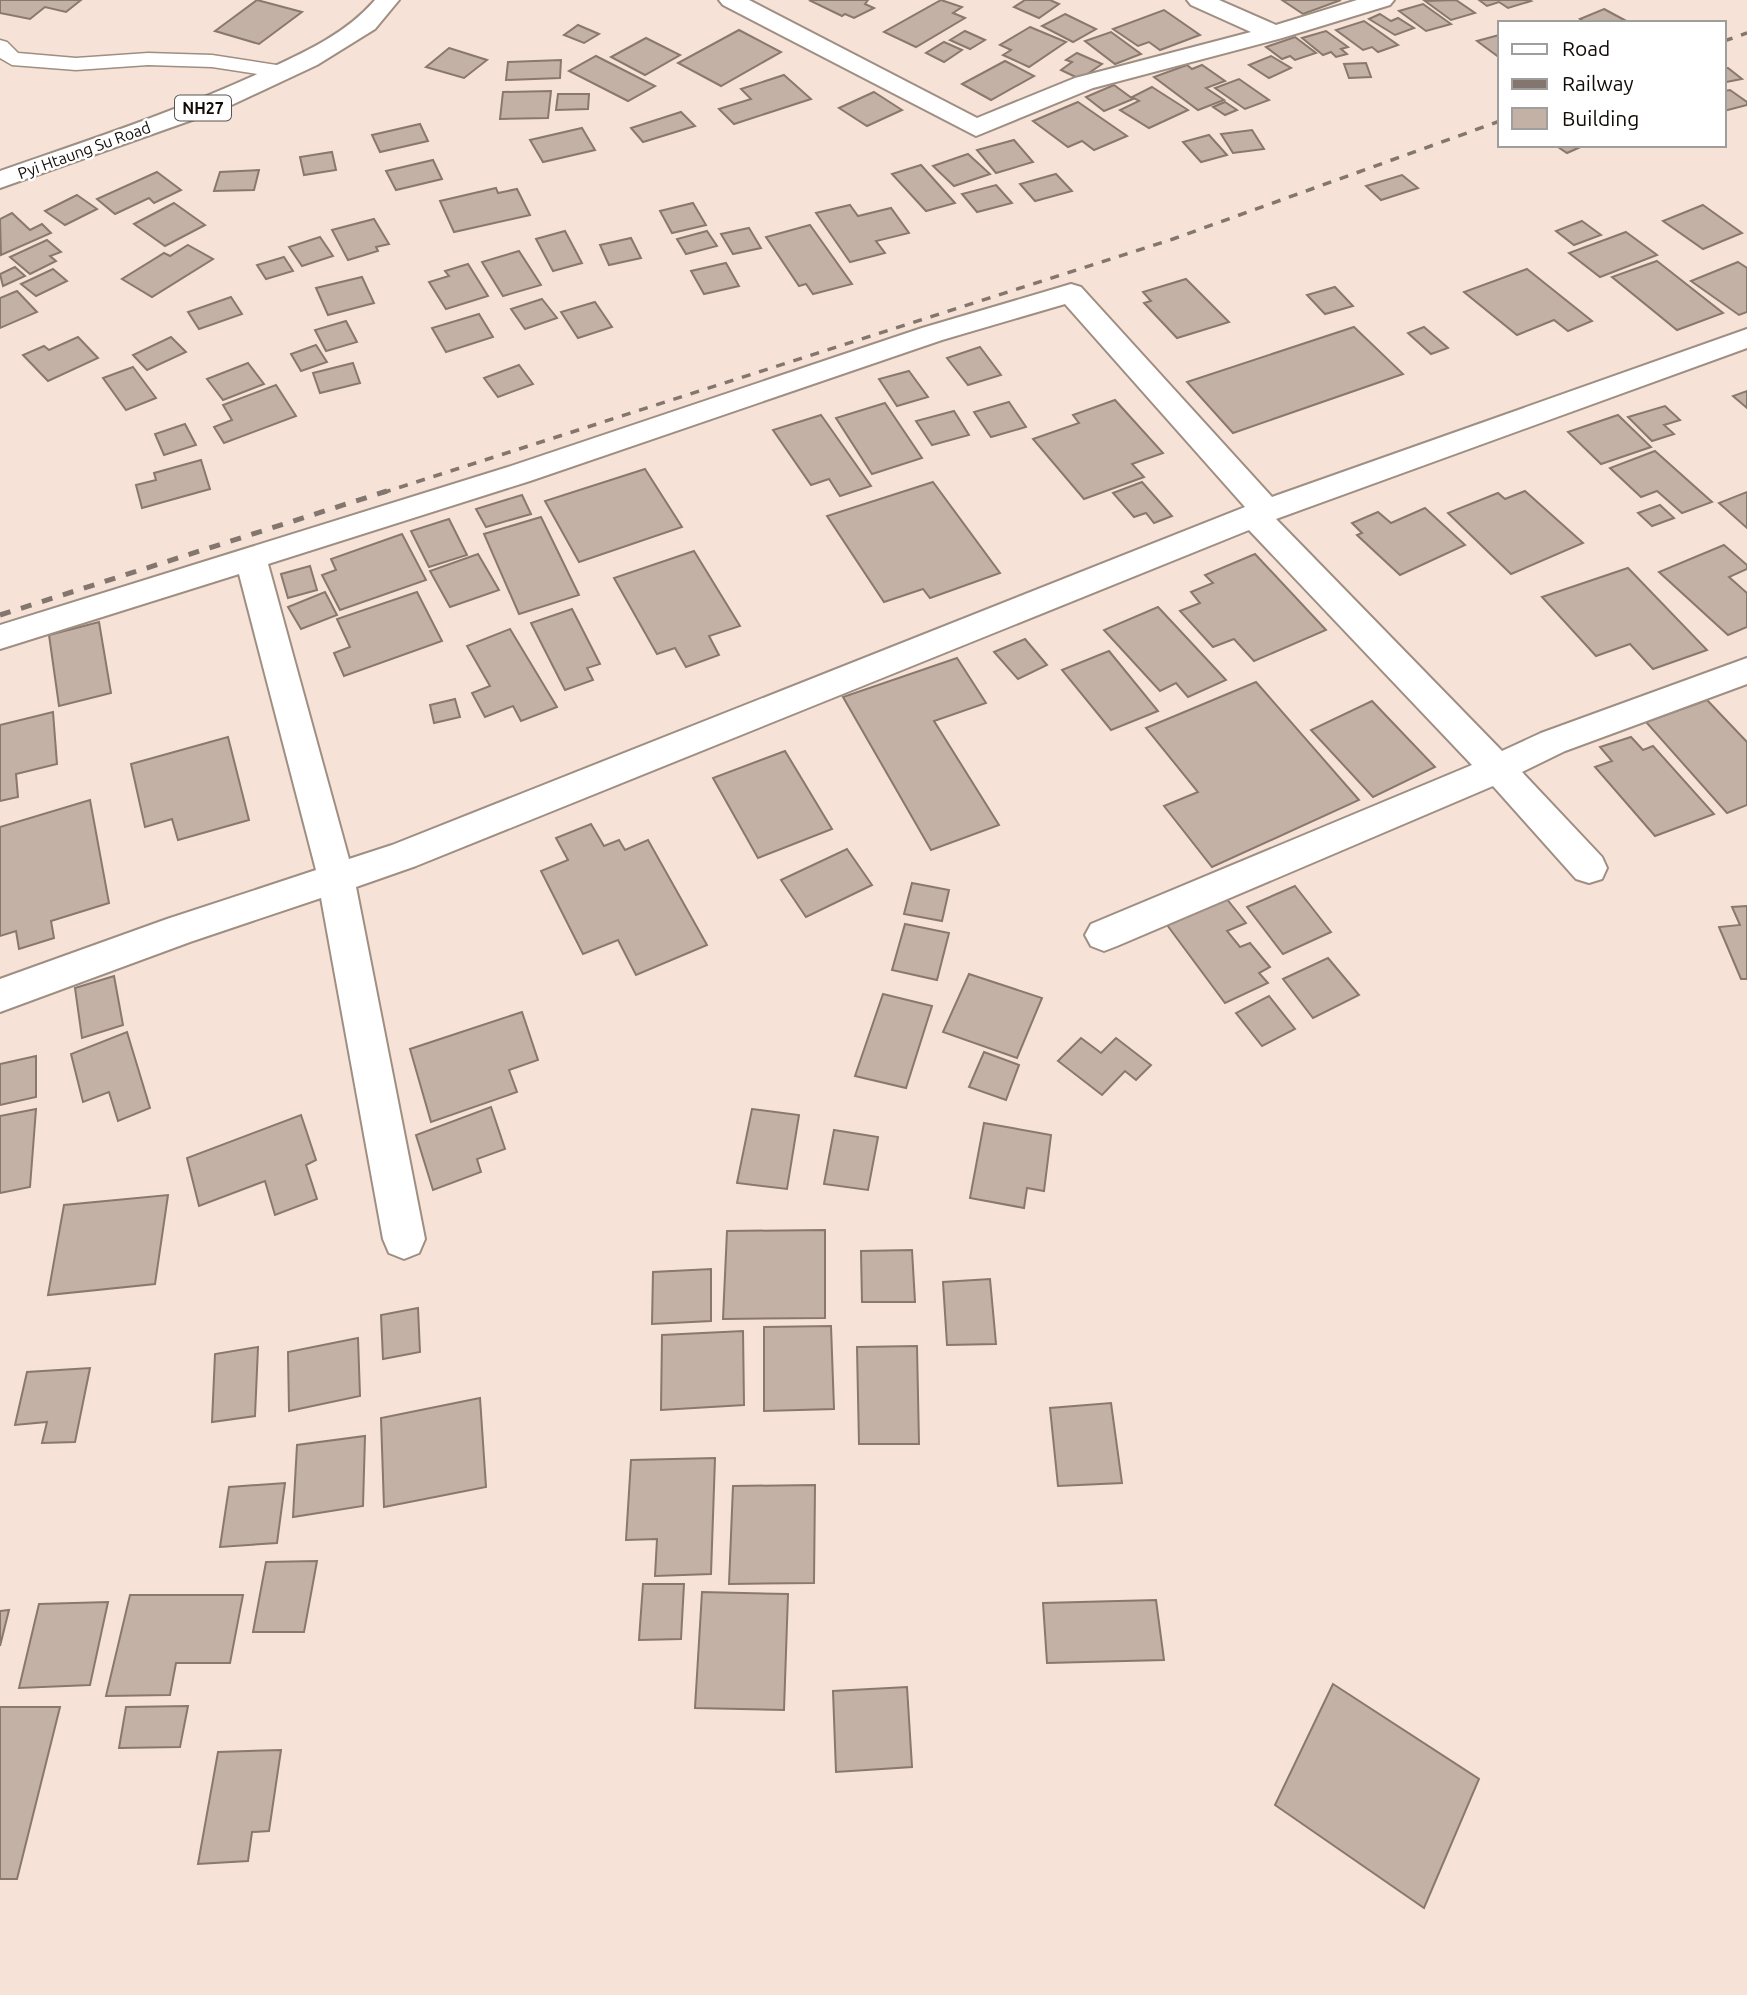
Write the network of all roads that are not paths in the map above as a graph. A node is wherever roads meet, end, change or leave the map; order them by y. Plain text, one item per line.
1 (387, 0) edge
2 (731, 0) edge
3 (1199, 0) edge
4 (1382, 0) edge
5 (1274, 33) junction
6 (0, 46) edge
7 (283, 72) junction
8 (0, 180) edge
9 (1747, 338) edge
10 (1260, 513) junction
11 (250, 556) junction
12 (0, 637) edge
13 (1747, 671) edge
14 (1498, 769) junction
15 (1589, 868) dead end
16 (336, 878) junction
17 (1104, 936) dead end
18 (0, 996) edge
19 (404, 1239) dead end

1 - 7 main road, Pyi Htaung Su Road / NH27
2 - 5 main road
3 - 5 main road
4 - 5 main road
6 - 7 lane
7 - 8 main road, Pyi Htaung Su Road / NH27
9 - 10 main road
10 - 11 main road
10 - 14 main road
10 - 16 main road
11 - 12 main road
11 - 16 main road
13 - 14 main road
14 - 15 main road
14 - 17 main road
16 - 18 main road
16 - 19 main road

